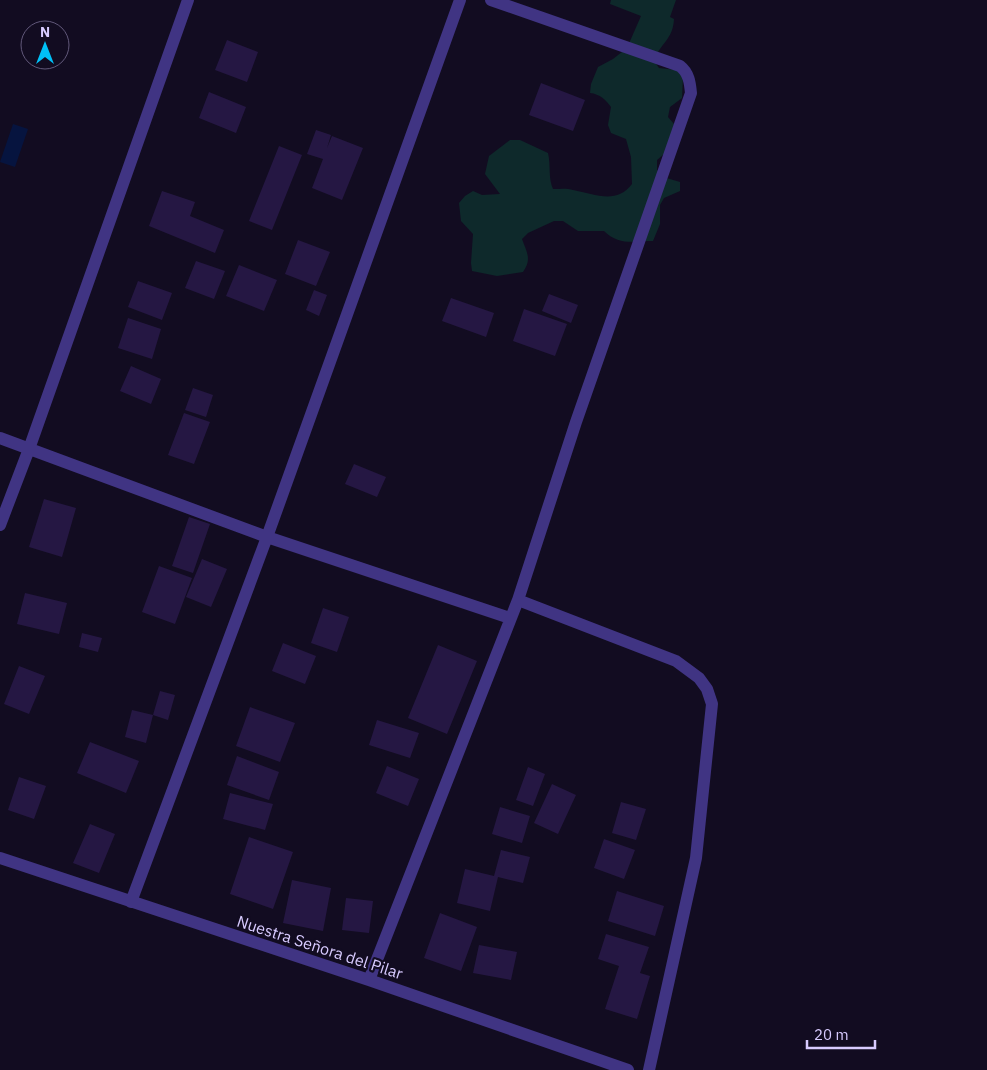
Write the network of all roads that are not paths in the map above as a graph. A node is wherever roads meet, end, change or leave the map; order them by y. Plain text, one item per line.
1 (188, 0) edge
2 (460, 0) edge
3 (491, 0) edge
4 (0, 438) edge
5 (29, 449) junction
6 (0, 524) edge
7 (267, 537) junction
8 (518, 600) junction
9 (510, 618) junction
10 (0, 858) edge
11 (131, 902) junction
12 (368, 980) junction
13 (628, 1070) edge
14 (648, 1070) edge

1 - 5 street
2 - 7 street
3 - 8 street
4 - 5 street
5 - 6 street
5 - 7 street
7 - 9 street
7 - 11 street
8 - 9 street
8 - 14 street
9 - 12 street
10 - 11 street, Nuestra Señora del Pilar
11 - 12 street, Nuestra Señora del Pilar
12 - 13 street, Nuestra Señora del Pilar

